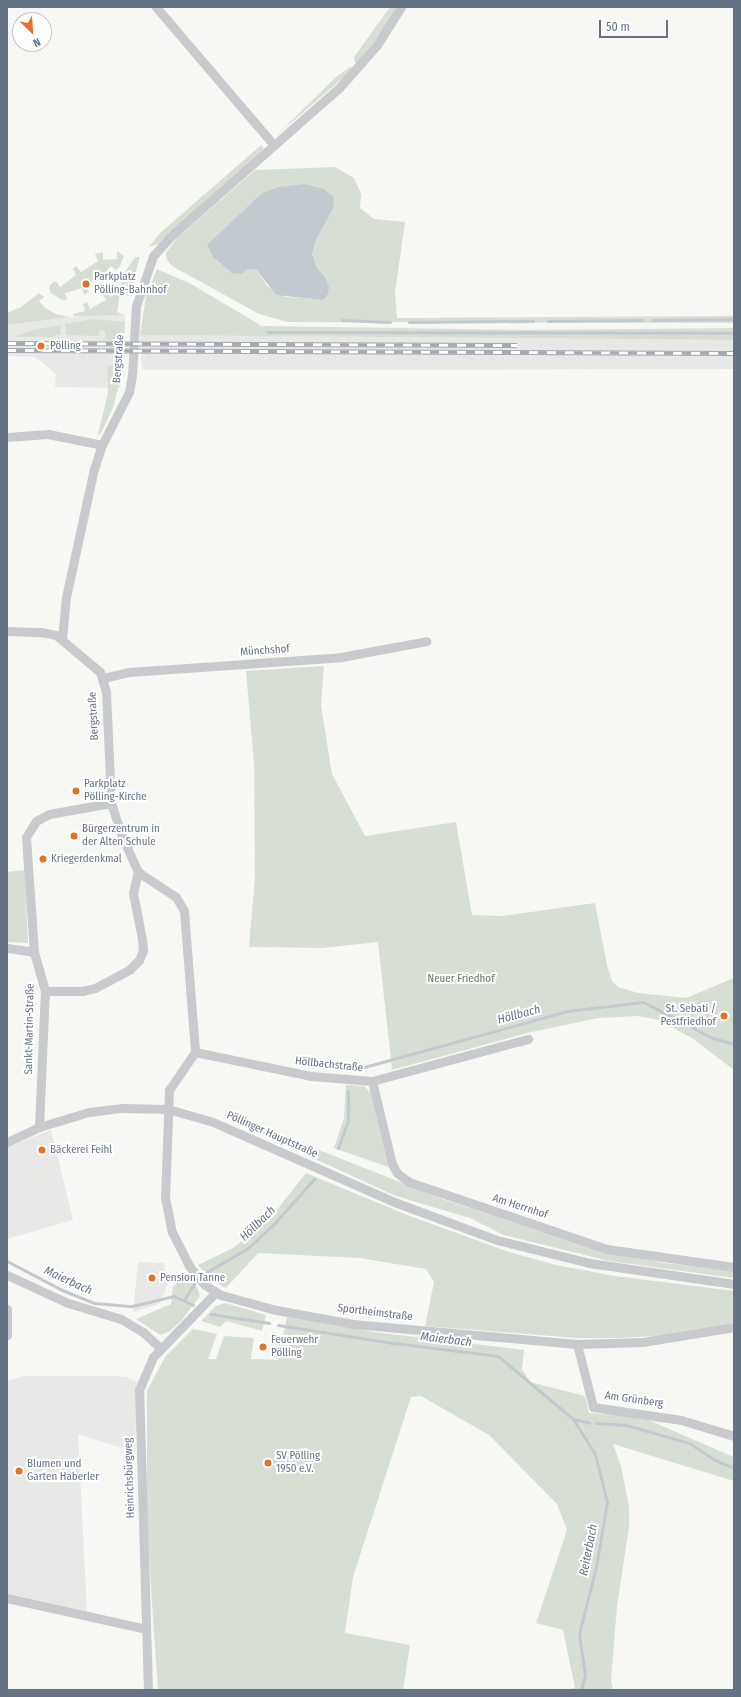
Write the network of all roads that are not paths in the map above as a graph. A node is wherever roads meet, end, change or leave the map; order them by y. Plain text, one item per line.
1 (156, 7) edge
2 (401, 7) edge
3 (274, 145) junction
4 (7, 437) edge
5 (102, 445) junction
6 (7, 631) edge
7 (62, 639) junction
8 (427, 641) dead end
9 (103, 678) junction
10 (112, 803) junction
11 (138, 872) junction
12 (7, 948) edge
13 (34, 952) junction
14 (45, 991) junction
15 (528, 1039) dead end
16 (195, 1052) junction
17 (372, 1081) junction
18 (168, 1109) junction
19 (40, 1127) junction
20 (7, 1142) edge
21 (734, 1267) edge
22 (7, 1275) edge
23 (734, 1284) edge
24 (215, 1293) junction
25 (7, 1309) edge
26 (734, 1327) edge
27 (7, 1335) edge
28 (577, 1344) junction
29 (160, 1348) junction
30 (734, 1436) edge
31 (7, 1598) edge
32 (146, 1629) junction
33 (148, 1690) edge

1 - 3 street
2 - 3 street, Bergstraße
3 - 5 street, Bergstraße
4 - 5 street
5 - 7 street, Bergstraße
6 - 7 street
7 - 9 street, Bergstraße
8 - 9 street, Münchshof
9 - 10 street, Bergstraße
10 - 11 street, Bergstraße
10 - 13 street, Sankt-Martin-Straße
11 - 14 street
11 - 16 street, Bergstraße
12 - 13 street
13 - 14 street, Sankt-Martin-Straße
14 - 19 street, Sankt-Martin-Straße
15 - 17 street, Höllbachstraße
16 - 17 street, Höllbachstraße
16 - 18 street
17 - 21 street, Am Herrnhof
18 - 19 street, Pöllinger Hauptstraße
18 - 23 street, Pöllinger Hauptstraße
18 - 24 street
19 - 20 street, Pöllinger Hauptstraße
22 - 29 street
24 - 28 street, Sportheimstraße
24 - 29 street, Heinrichsbürgweg
25 - 27 street
26 - 28 street, Sportheimstraße
28 - 30 street, Am Grünberg
29 - 32 street, Heinrichsbürgweg
31 - 32 street
32 - 33 street, Heinrichsbürgweg

